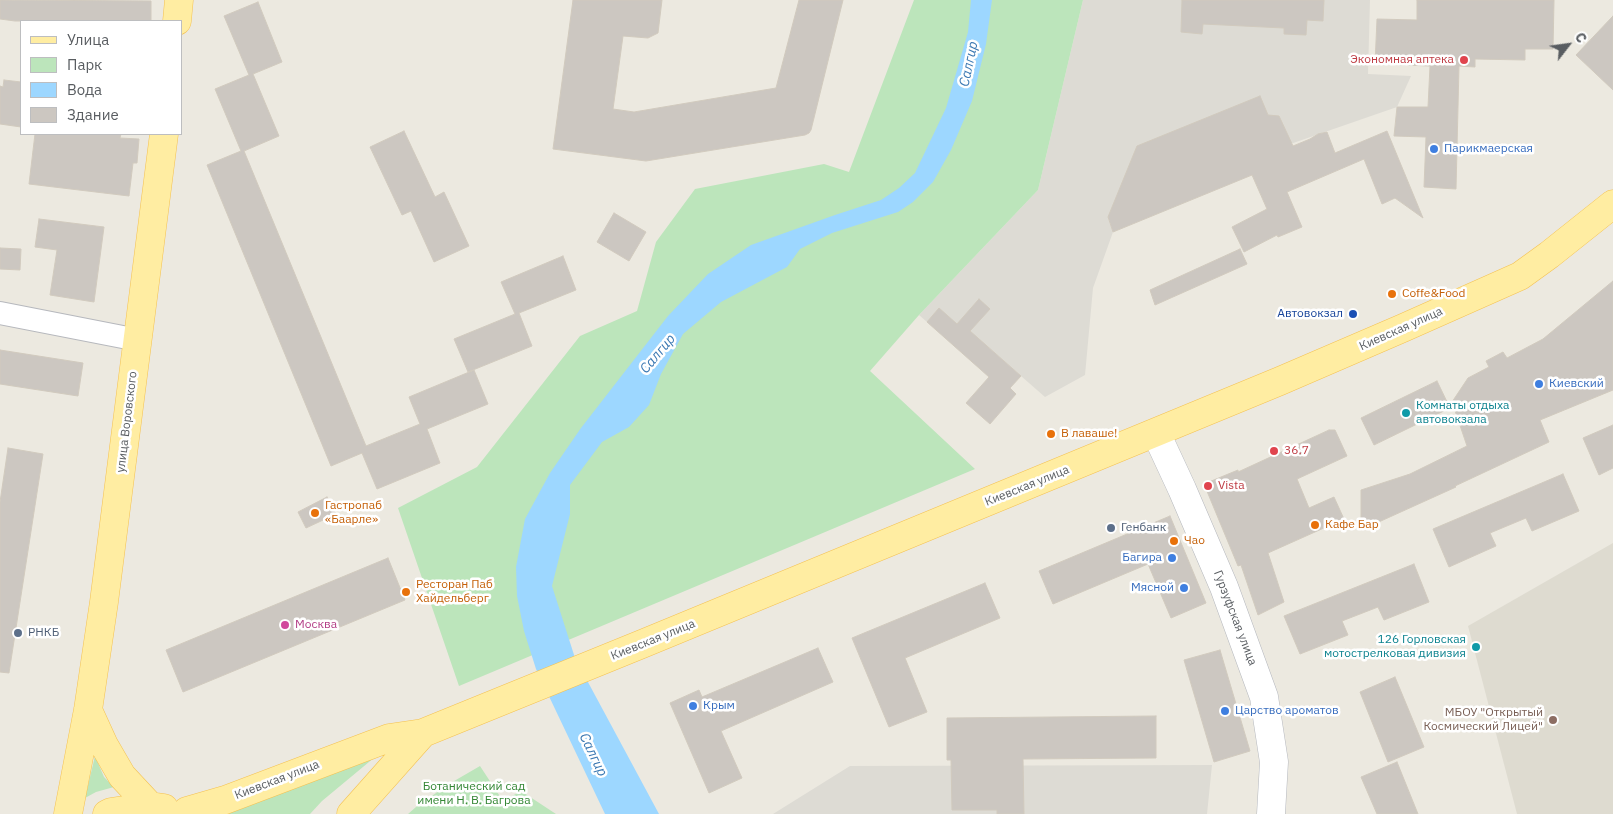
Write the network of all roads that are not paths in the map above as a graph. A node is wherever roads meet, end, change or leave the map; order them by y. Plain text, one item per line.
1 (179, 0) edge
2 (177, 20) edge
3 (164, 135) edge
4 (1613, 204) edge
5 (0, 313) edge
6 (138, 340) junction
7 (1156, 433) junction
8 (88, 710) junction
9 (423, 733) junction
10 (150, 806) junction
11 (189, 812) edge
12 (68, 814) edge
13 (107, 814) edge
14 (351, 814) edge
15 (1272, 814) edge

1 - 2 main road
3 - 6 main road, улица Воровского
4 - 7 main road, Киевская улица
5 - 6 street
6 - 8 main road, улица Воровского
7 - 9 main road, Киевская улица
7 - 15 main road, Гурзуфская улица
8 - 10 main road
8 - 12 main road, улица Воровского
9 - 11 main road, Киевская улица
9 - 14 main road, Киевская улица
10 - 11 main road
10 - 13 main road

